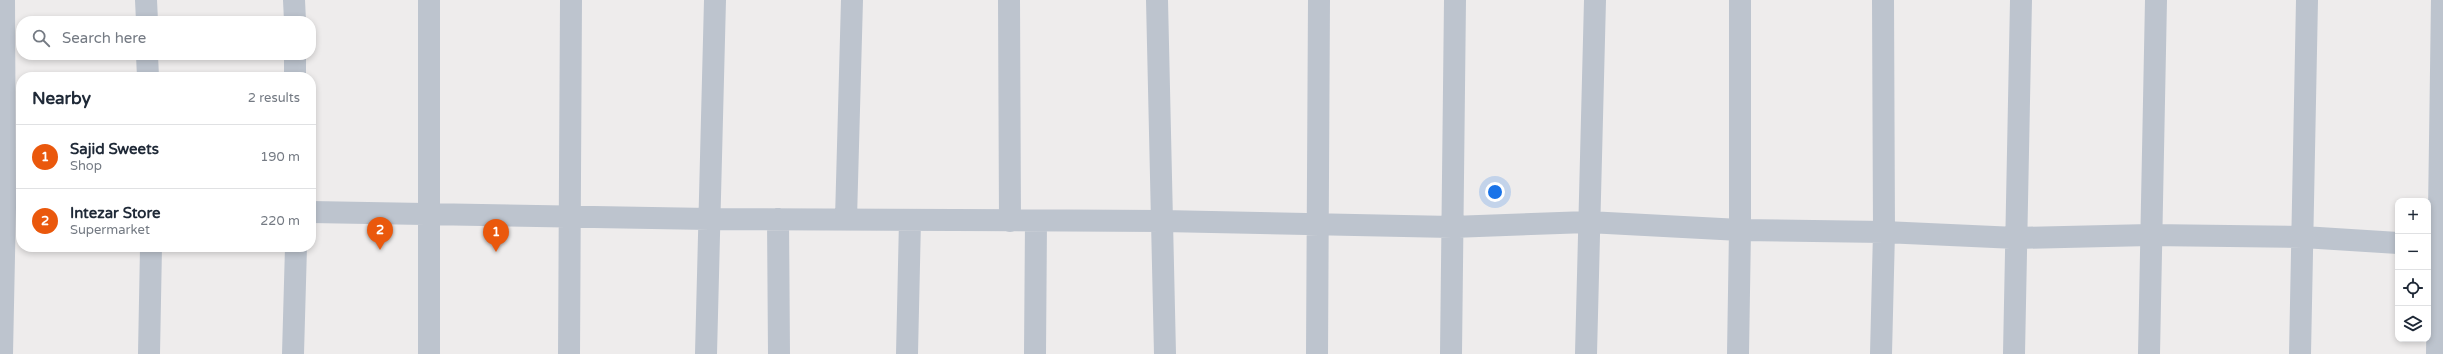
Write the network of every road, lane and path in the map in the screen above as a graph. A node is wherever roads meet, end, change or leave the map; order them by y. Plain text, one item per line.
1 (4, 0) edge
2 (146, 0) edge
3 (294, 0) edge
4 (429, 0) edge
5 (571, 0) edge
6 (715, 0) edge
7 (852, 0) edge
8 (1009, 0) edge
9 (1158, 0) edge
10 (1319, 0) edge
11 (1455, 0) edge
12 (1595, 0) edge
13 (1740, 0) edge
14 (1883, 0) edge
15 (2021, 0) edge
16 (2156, 0) edge
17 (2306, 0) edge
18 (2442, 0) edge
19 (147, 16) edge
20 (295, 16) edge
21 (147, 60) edge
22 (295, 60) edge
23 (148, 72) edge
24 (295, 72) edge
25 (9, 207) edge
26 (316, 212) edge
27 (430, 214) junction
28 (570, 216) junction
29 (709, 219) junction
30 (778, 219) junction
31 (846, 219) junction
32 (910, 220) junction
33 (1010, 221) junction
34 (1163, 221) junction
35 (1036, 222) junction
36 (1588, 222) junction
37 (1318, 225) junction
38 (1452, 227) junction
39 (1740, 230) junction
40 (1884, 232) junction
41 (2150, 235) junction
42 (2303, 237) junction
43 (2016, 238) junction
44 (2395, 243) edge
45 (2437, 245) edge
46 (150, 252) edge
47 (296, 252) edge
48 (2, 354) edge
49 (150, 354) edge
50 (293, 354) edge
51 (428, 354) edge
52 (569, 354) edge
53 (706, 354) edge
54 (779, 354) edge
55 (907, 354) edge
56 (1035, 354) edge
57 (1166, 354) edge
58 (1317, 354) edge
59 (1451, 354) edge
60 (1586, 354) edge
61 (1738, 354) edge
62 (1881, 354) edge
63 (2014, 354) edge
64 (2150, 354) edge
65 (2300, 354) edge
66 (2436, 354) edge

1 - 25 street
2 - 19 street
3 - 20 street
4 - 27 street
5 - 28 street
6 - 29 street
7 - 31 street
8 - 33 street
9 - 34 street
10 - 37 street
11 - 38 street
12 - 36 street
13 - 39 street
14 - 40 street
15 - 43 street
16 - 41 street
17 - 42 street
18 - 45 street
21 - 23 street
22 - 24 street
25 - 48 street
26 - 27 street
27 - 28 street
27 - 51 street
28 - 29 street
28 - 52 street
29 - 30 street
29 - 53 street
30 - 31 street
30 - 54 street
31 - 32 street
32 - 33 street
32 - 55 street
33 - 35 street
34 - 35 street
34 - 37 street
34 - 57 street
35 - 56 street
36 - 38 street
36 - 39 street
36 - 60 street
37 - 38 street
37 - 58 street
38 - 59 street
39 - 40 street
39 - 61 street
40 - 43 street
40 - 62 street
41 - 42 street
41 - 43 street
41 - 64 street
42 - 44 street
42 - 65 street
43 - 63 street
45 - 66 street
46 - 49 street
47 - 50 street

